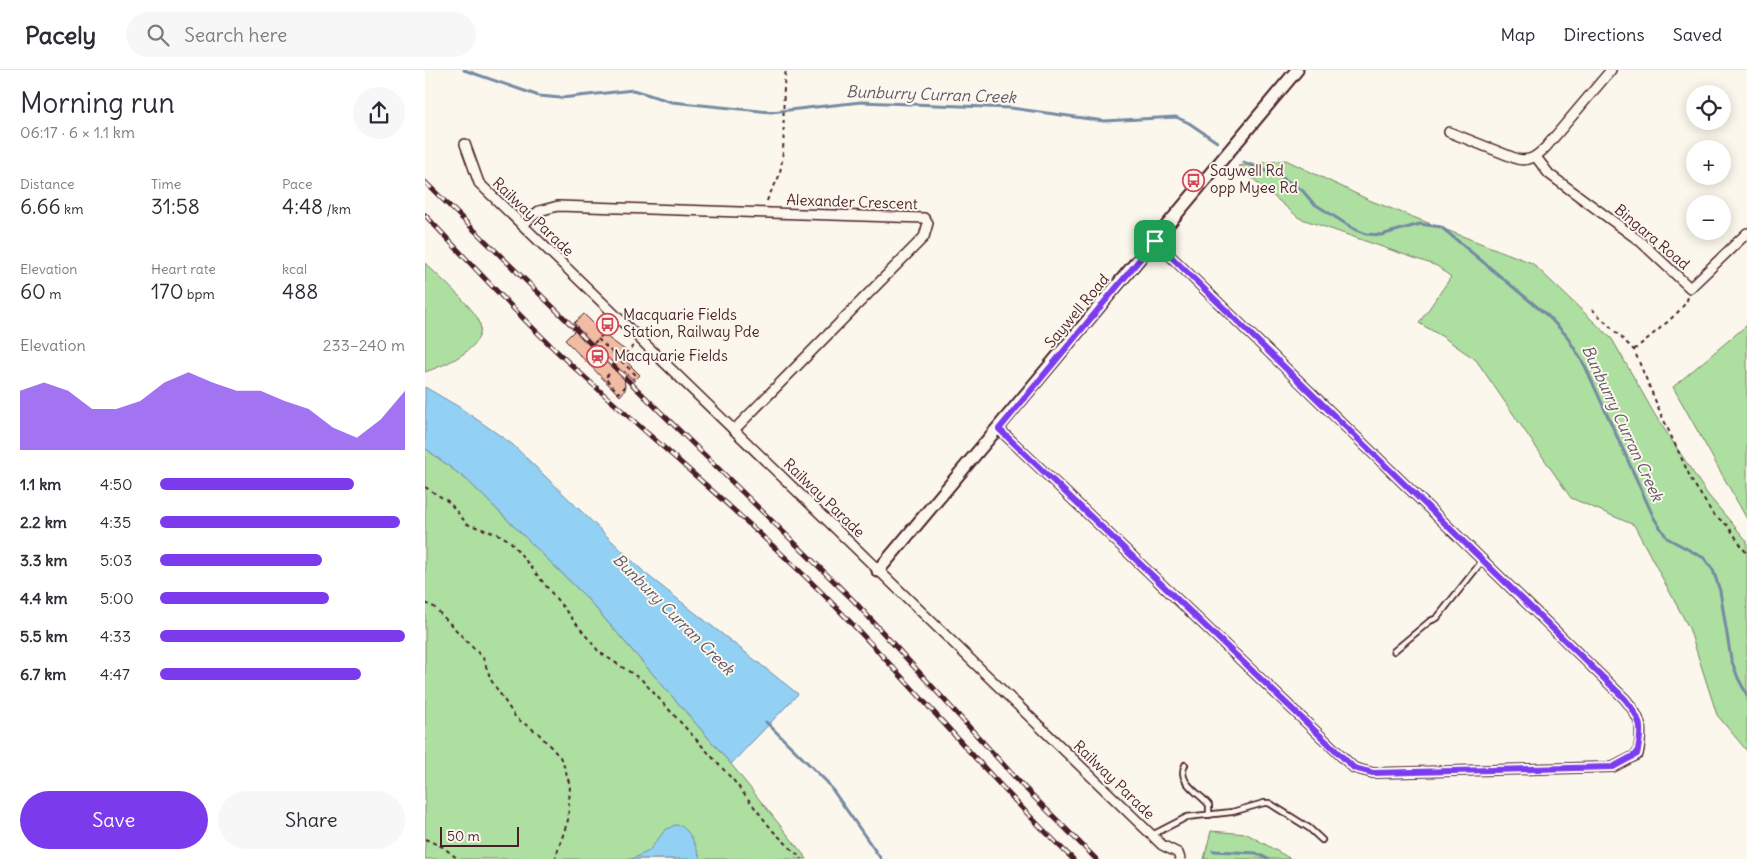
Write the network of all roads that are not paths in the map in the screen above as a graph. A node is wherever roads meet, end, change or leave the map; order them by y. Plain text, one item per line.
1 (1297, 70) edge
2 (1611, 70) edge
3 (1449, 132) dead end
4 (465, 144) dead end
5 (1536, 157) junction
6 (522, 225) junction
7 (1747, 233) edge
8 (1155, 241) junction
9 (999, 429) junction
10 (734, 430) junction
11 (1483, 560) junction
12 (878, 571) junction
13 (1394, 651) dead end
14 (1185, 765) dead end
15 (1209, 816) junction
16 (1152, 835) junction
17 (1322, 840) dead end
18 (1180, 859) edge

1 - 8 street, Saywell Road
2 - 5 street
3 - 5 street
4 - 6 street, Railway Parade
5 - 7 street, Bingara Road
6 - 10 street, Railway Parade
6 - 10 street, Alexander Crescent
8 - 9 street, Saywell Road
8 - 11 street
9 - 11 street
9 - 12 street, Saywell Road
10 - 12 street, Railway Parade
11 - 13 lane
12 - 16 street, Railway Parade
14 - 15 lane
15 - 16 lane
15 - 17 lane
16 - 18 street, Railway Parade

